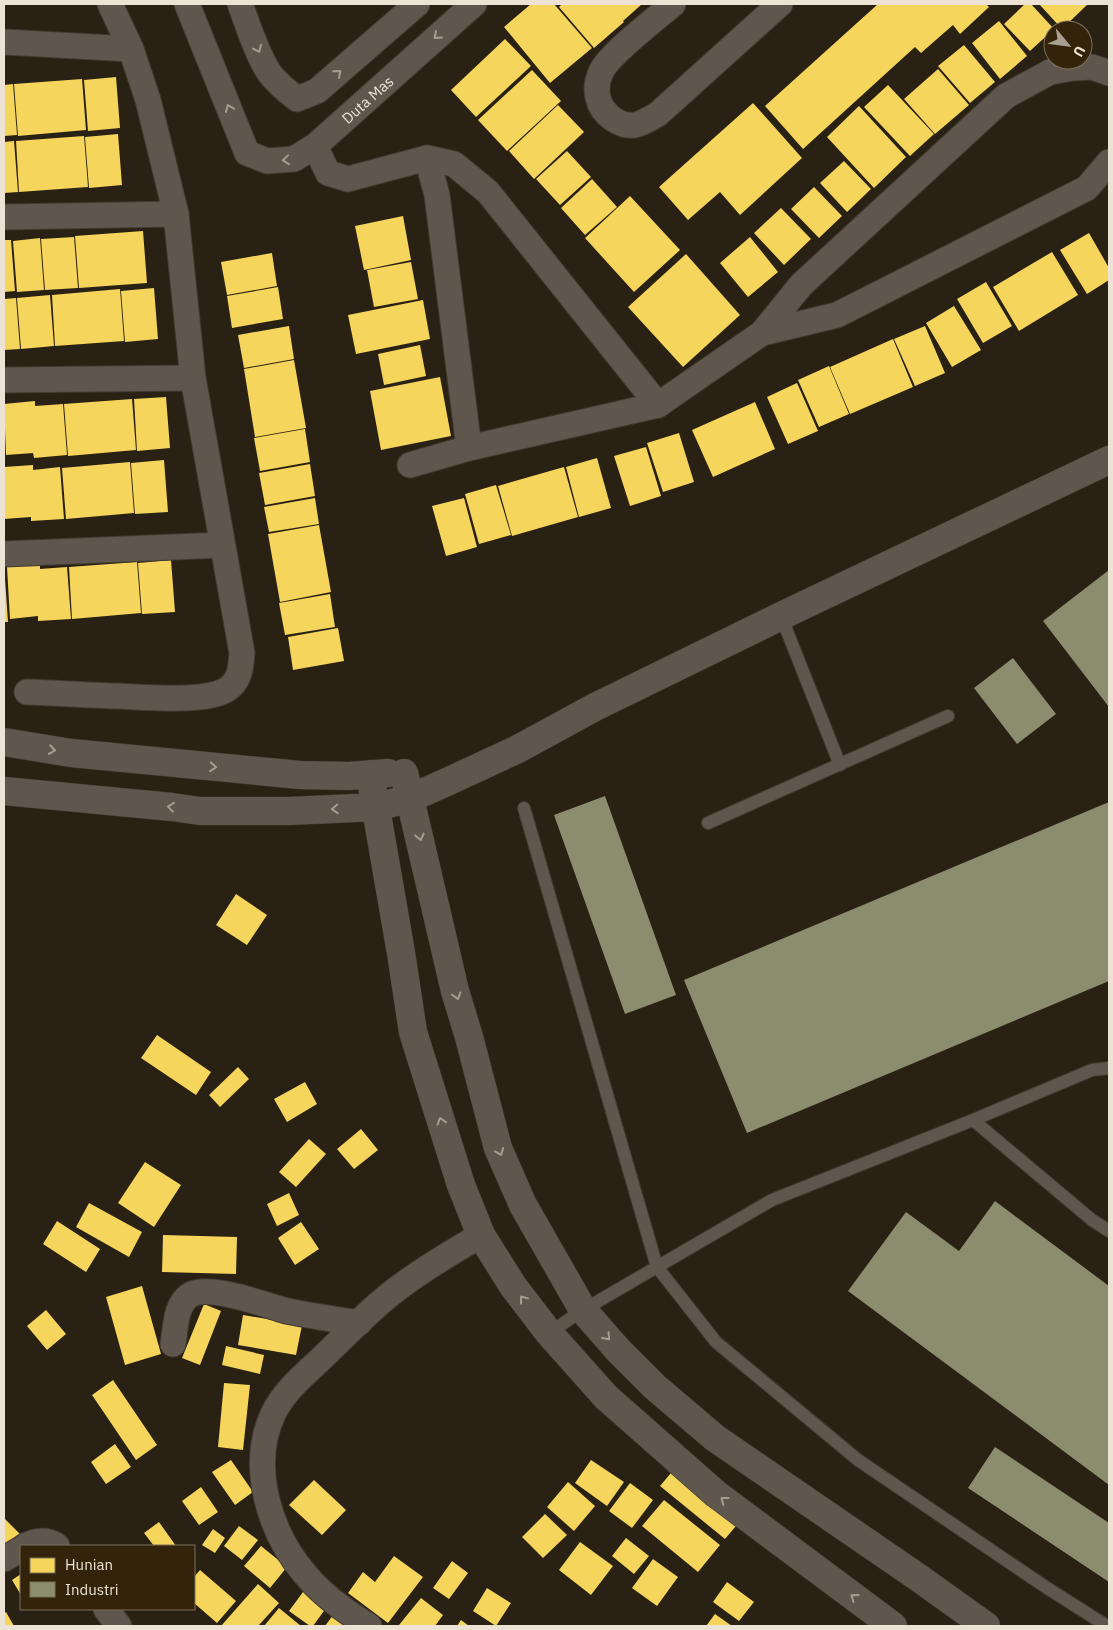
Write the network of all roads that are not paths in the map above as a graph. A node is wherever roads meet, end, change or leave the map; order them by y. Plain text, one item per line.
1 (110, 4) edge
2 (187, 4) edge
3 (240, 4) edge
4 (417, 4) edge
5 (474, 4) edge
6 (673, 4) edge
7 (780, 4) edge
8 (4, 42) edge
9 (131, 49) junction
10 (1109, 73) edge
11 (315, 146) junction
12 (427, 158) junction
13 (1109, 162) edge
14 (176, 214) junction
15 (4, 217) edge
16 (762, 333) junction
17 (193, 378) junction
18 (4, 380) edge
19 (658, 405) junction
20 (469, 448) junction
21 (1109, 460) edge
22 (410, 465) dead end
23 (222, 545) junction
24 (4, 554) edge
25 (780, 616) junction
26 (27, 692) dead end
27 (948, 716) dead end
28 (4, 745) edge
29 (840, 764) junction
30 (370, 774) junction
31 (407, 785) junction
32 (4, 791) edge
33 (377, 807) junction
34 (524, 808) dead end
35 (708, 823) dead end
36 (1109, 1068) edge
37 (973, 1120) junction
38 (1109, 1231) edge
39 (481, 1235) junction
40 (656, 1268) junction
41 (583, 1310) junction
42 (358, 1323) junction
43 (549, 1333) junction
44 (173, 1344) dead end
45 (27, 1545) edge
46 (55, 1545) edge
47 (20, 1550) edge
48 (4, 1559) edge
49 (107, 1610) edge
50 (119, 1626) edge
51 (370, 1626) edge
52 (893, 1626) edge
53 (986, 1626) edge
54 (1106, 1626) edge

1 - 9 street
11 -> 2 street, Duta Mas
3 -> 4 street
5 -> 11 street, Duta Mas
6 - 7 street
8 - 9 street
9 - 14 street
10 - 16 street
11 - 12 street
12 - 19 street
12 - 20 street
13 - 16 street
14 - 15 street
14 - 17 street
16 - 19 street
17 - 18 street
17 - 23 street
19 - 20 street
20 - 22 street
21 - 25 street
23 - 24 street
23 - 26 street
25 - 29 lane
25 - 31 street
27 - 29 lane
28 -> 30 street
29 - 35 lane
30 - 31 street
30 - 33 street
31 - 33 street
31 -> 41 street
33 -> 32 street
39 -> 33 street
34 - 40 lane
36 - 37 lane
37 - 38 lane
37 - 40 lane
39 - 42 street
43 -> 39 street
40 - 41 lane
40 - 54 lane
41 - 43 lane
41 -> 53 street
42 - 44 street
42 - 51 street
52 -> 43 street
45 - 46 street
47 - 48 street
49 - 50 street

